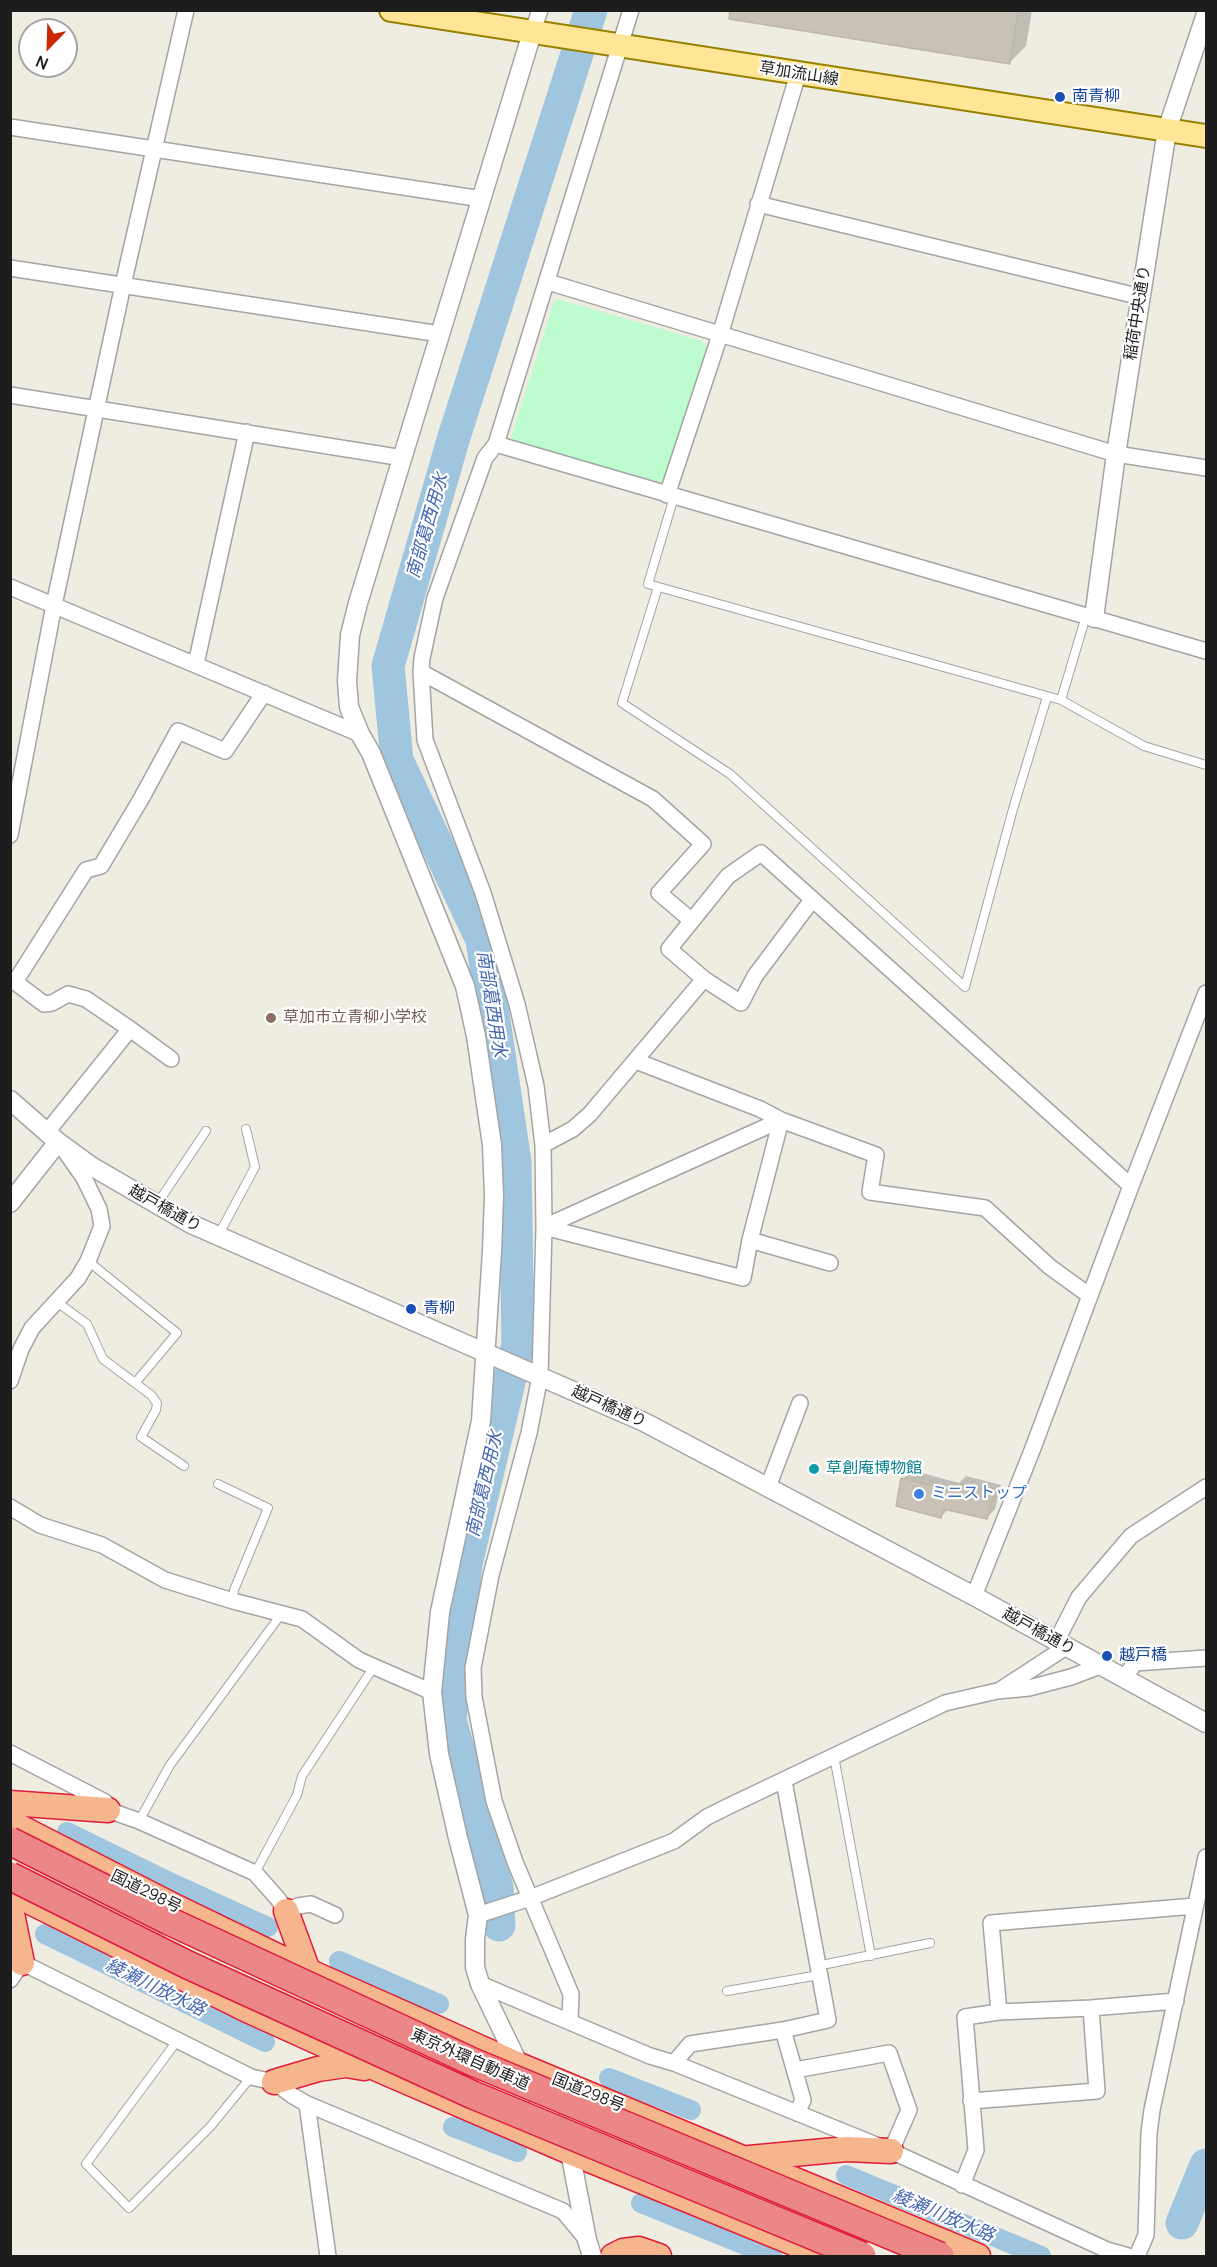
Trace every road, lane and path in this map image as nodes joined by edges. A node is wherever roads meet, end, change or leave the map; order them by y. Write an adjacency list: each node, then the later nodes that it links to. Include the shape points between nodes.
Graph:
1 (186, 10): 12 (street)
2 (392, 10): 6 (main road, 草加流山線)
3 (540, 10): 6 (street)
4 (631, 10): 7 (street)
5 (1206, 14): 10 (street, 稲荷中央通り)
6 (537, 33): 7 (main road, 草加流山線); 13 (street)
7 (614, 45): 8 (main road, 草加流山線); 16 (street)
8 (798, 74): 10 (main road, 草加流山線); 14 (street)
9 (10, 127): 12 (street)
10 (1167, 130): 11 (main road, 草加流山線); 18 (street, 稲荷中央通り)
11 (1206, 136)
12 (154, 149): 13 (street); 17 (street)
13 (482, 199): 19 (street)
14 (758, 204): 18 (street); 20 (street)
15 (10, 268): 17 (street)
16 (548, 282): 20 (street); 24 (street)
17 (123, 285): 19 (street); 22 (street)
18 (1141, 297): 25 (street, 稲荷中央通り)
19 (440, 334): 26 (street)
20 (720, 335): 25 (street); 28 (street)
21 (10, 395): 22 (street)
22 (96, 408): 23 (street); 31 (street)
23 (247, 432): 26 (street); 34 (street)
24 (496, 444): 28 (street); 35 (street, via 485,458 435,598)
25 (1116, 454): 27 (street); 32 (street, 稲荷中央通り)
26 (403, 458): 39 (street, via 350,635 349,707)
27 (1206, 468)
28 (671, 496): 30 (lane, via 648,584); 32 (street)
29 (10, 587): 31 (street)
30 (658, 587): 37 (lane); 37 (lane, via 622,703 730,774 965,987)
31 (54, 605): 34 (street); 41 (street)
32 (1090, 617): 33 (street); 38 (lane)
33 (1206, 651)
34 (196, 664): 36 (street)
35 (421, 672): 43 (street, via 653,800 703,844 659,893); 54 (street, via 425,740 483,893 517,1004 536,1086)
36 (264, 693): 39 (street); 46 (street, via 225,751 178,731 101,866 86,870 15,982 44,1004 68,994 86,999)
37 (1047, 697): 38 (lane)
38 (1061, 700): 40 (lane, via 1144,746)
39 (360, 734): 65 (street, via 465,986 476,1036 492,1144)
40 (1206, 765)
41 (10, 835)
42 (812, 900): 43 (street, via 761,853 728,876); 44 (street, via 755,976 741,1003); 55 (street)
43 (692, 921): 44 (street, via 669,949)
44 (704, 979): 48 (street)
45 (1206, 993): 55 (street)
46 (130, 1029): 47 (street); 53 (street)
47 (171, 1059)
48 (636, 1061): 50 (street); 54 (street, via 582,1122)
49 (10, 1100): 53 (street, 越戸橋通り)
50 (781, 1120): 58 (street); 60 (street); 63 (street, via 876,1155 870,1192 985,1208 1050,1267)
51 (246, 1129): 59 (lane, via 255,1167)
52 (206, 1131): 57 (lane)
53 (53, 1137): 56 (street); 57 (street, 越戸橋通り, via 91,1166); 61 (street, via 84,1178 99,1209 102,1226)
54 (543, 1145): 58 (street)
55 (1131, 1186): 63 (street)
56 (10, 1203)
57 (156, 1205): 59 (street, 越戸橋通り)
58 (544, 1227): 60 (street, via 743,1278); 66 (street)
59 (218, 1236): 65 (street, 越戸橋通り)
60 (750, 1240): 62 (street)
61 (88, 1261): 64 (street); 68 (lane, via 177,1333)
62 (830, 1263)
63 (1090, 1296): 75 (street)
64 (57, 1302): 67 (street, via 32,1328); 68 (lane, via 87,1324 103,1359)
65 (490, 1354): 66 (street, 越戸橋通り); 84 (street, via 480,1430 440,1612)
66 (536, 1374): 72 (street, 越戸橋通り, via 644,1422); 98 (street, via 529,1433 491,1575 473,1668 474,1697 494,1801)
67 (10, 1381)
68 (136, 1382): 70 (lane, via 157,1403 141,1437)
69 (800, 1402): 72 (street)
70 (184, 1466)
71 (218, 1484): 76 (lane, via 268,1508)
72 (768, 1486): 75 (street, 越戸橋通り)
73 (1206, 1487): 78 (street, via 1131,1536 1079,1597)
74 (11, 1504): 76 (street, via 40,1525 102,1545 165,1580)
75 (974, 1596): 78 (street, 越戸橋通り)
76 (233, 1601): 77 (street)
77 (282, 1613): 81 (street, via 302,1619); 91 (lane, via 170,1765)
78 (1061, 1644): 80 (street, 越戸橋通り); 83 (street)
79 (1206, 1658): 82 (street, via 1135,1663)
80 (1100, 1666): 82 (street, 越戸橋通り); 83 (street, via 1029,1688)
81 (373, 1668): 84 (street); 95 (lane, via 302,1776 297,1795)
82 (1124, 1678): 85 (street, 越戸橋通り)
83 (997, 1691): 87 (street, via 945,1703)
84 (432, 1692): 103 (street, via 439,1754)
85 (1206, 1722)
86 (10, 1753): 90 (street, via 105,1802)
87 (834, 1756): 88 (street); 105 (lane)
88 (784, 1781): 98 (street, via 722,1809 674,1841); 108 (street)
89 (10, 1803): 90 (highway)
90 (108, 1810): 91 (street)
91 (139, 1821): 95 (street)
92 (10, 1822): 107 (highway, 国道298号)
93 (10, 1841): 136 (highway, 東京外環自動車道, bridge, via 169,1921 473,2062)
94 (1206, 1857): 100 (street)
95 (255, 1873): 101 (street)
96 (10, 1876): 135 (highway, 東京外環自動車道, bridge, via 198,1970 473,2095)
97 (10, 1892): 120 (highway, via 245,2009)
98 (530, 1898): 103 (street); 114 (street, via 571,1994)
99 (10, 1904): 106 (highway)
100 (1195, 1906): 111 (street); 113 (street, via 991,1923)
101 (286, 1911): 102 (street, via 311,1904); 107 (highway)
102 (335, 1915)
103 (478, 1915): 109 (street, via 475,1967)
104 (930, 1943): 105 (lane)
105 (871, 1956): 108 (lane)
106 (14, 1966): 116 (street)
107 (308, 1971): 118 (highway, 国道298号)
108 (818, 1971): 110 (lane); 115 (street, via 828,2020)
109 (480, 1984): 114 (street); 118 (street)
110 (727, 1991)
111 (1176, 2001): 112 (street); 139 (street, via 1152,2109 1146,2235)
112 (1091, 2008): 113 (street); 123 (street, via 1097,2091)
113 (999, 2012): 123 (street, via 965,2017)
114 (570, 2021): 117 (street)
115 (783, 2030): 117 (street, via 690,2044); 119 (street)
116 (177, 2041): 121 (street); 121 (lane, via 86,2164 129,2208 210,2127)
117 (674, 2063): 125 (street)
118 (519, 2065): 127 (street); 128 (highway, 国道298号)
119 (795, 2070): 125 (street, via 803,2100); 126 (street, via 889,2053 909,2110)
120 (384, 2072): 122 (highway, via 346,2065); 127 (highway)
121 (251, 2077): 122 (street)
122 (274, 2082): 124 (street)
123 (971, 2102): 129 (street, via 976,2150)
124 (307, 2104): 130 (street, via 563,2211); 131 (street)
125 (797, 2113): 126 (street)
126 (891, 2151): 128 (highway, via 847,2149); 129 (street)
127 (570, 2152): 130 (street); 134 (highway)
128 (747, 2158): 137 (highway, 国道298号)
129 (962, 2185): 138 (street)
130 (590, 2248)
131 (328, 2256)
132 (613, 2256): 133 (highway, via 639,2249)
133 (659, 2256)
134 (825, 2256)
135 (862, 2256)
136 (940, 2256)
137 (978, 2256)
138 (1128, 2256)
139 (1137, 2256)

